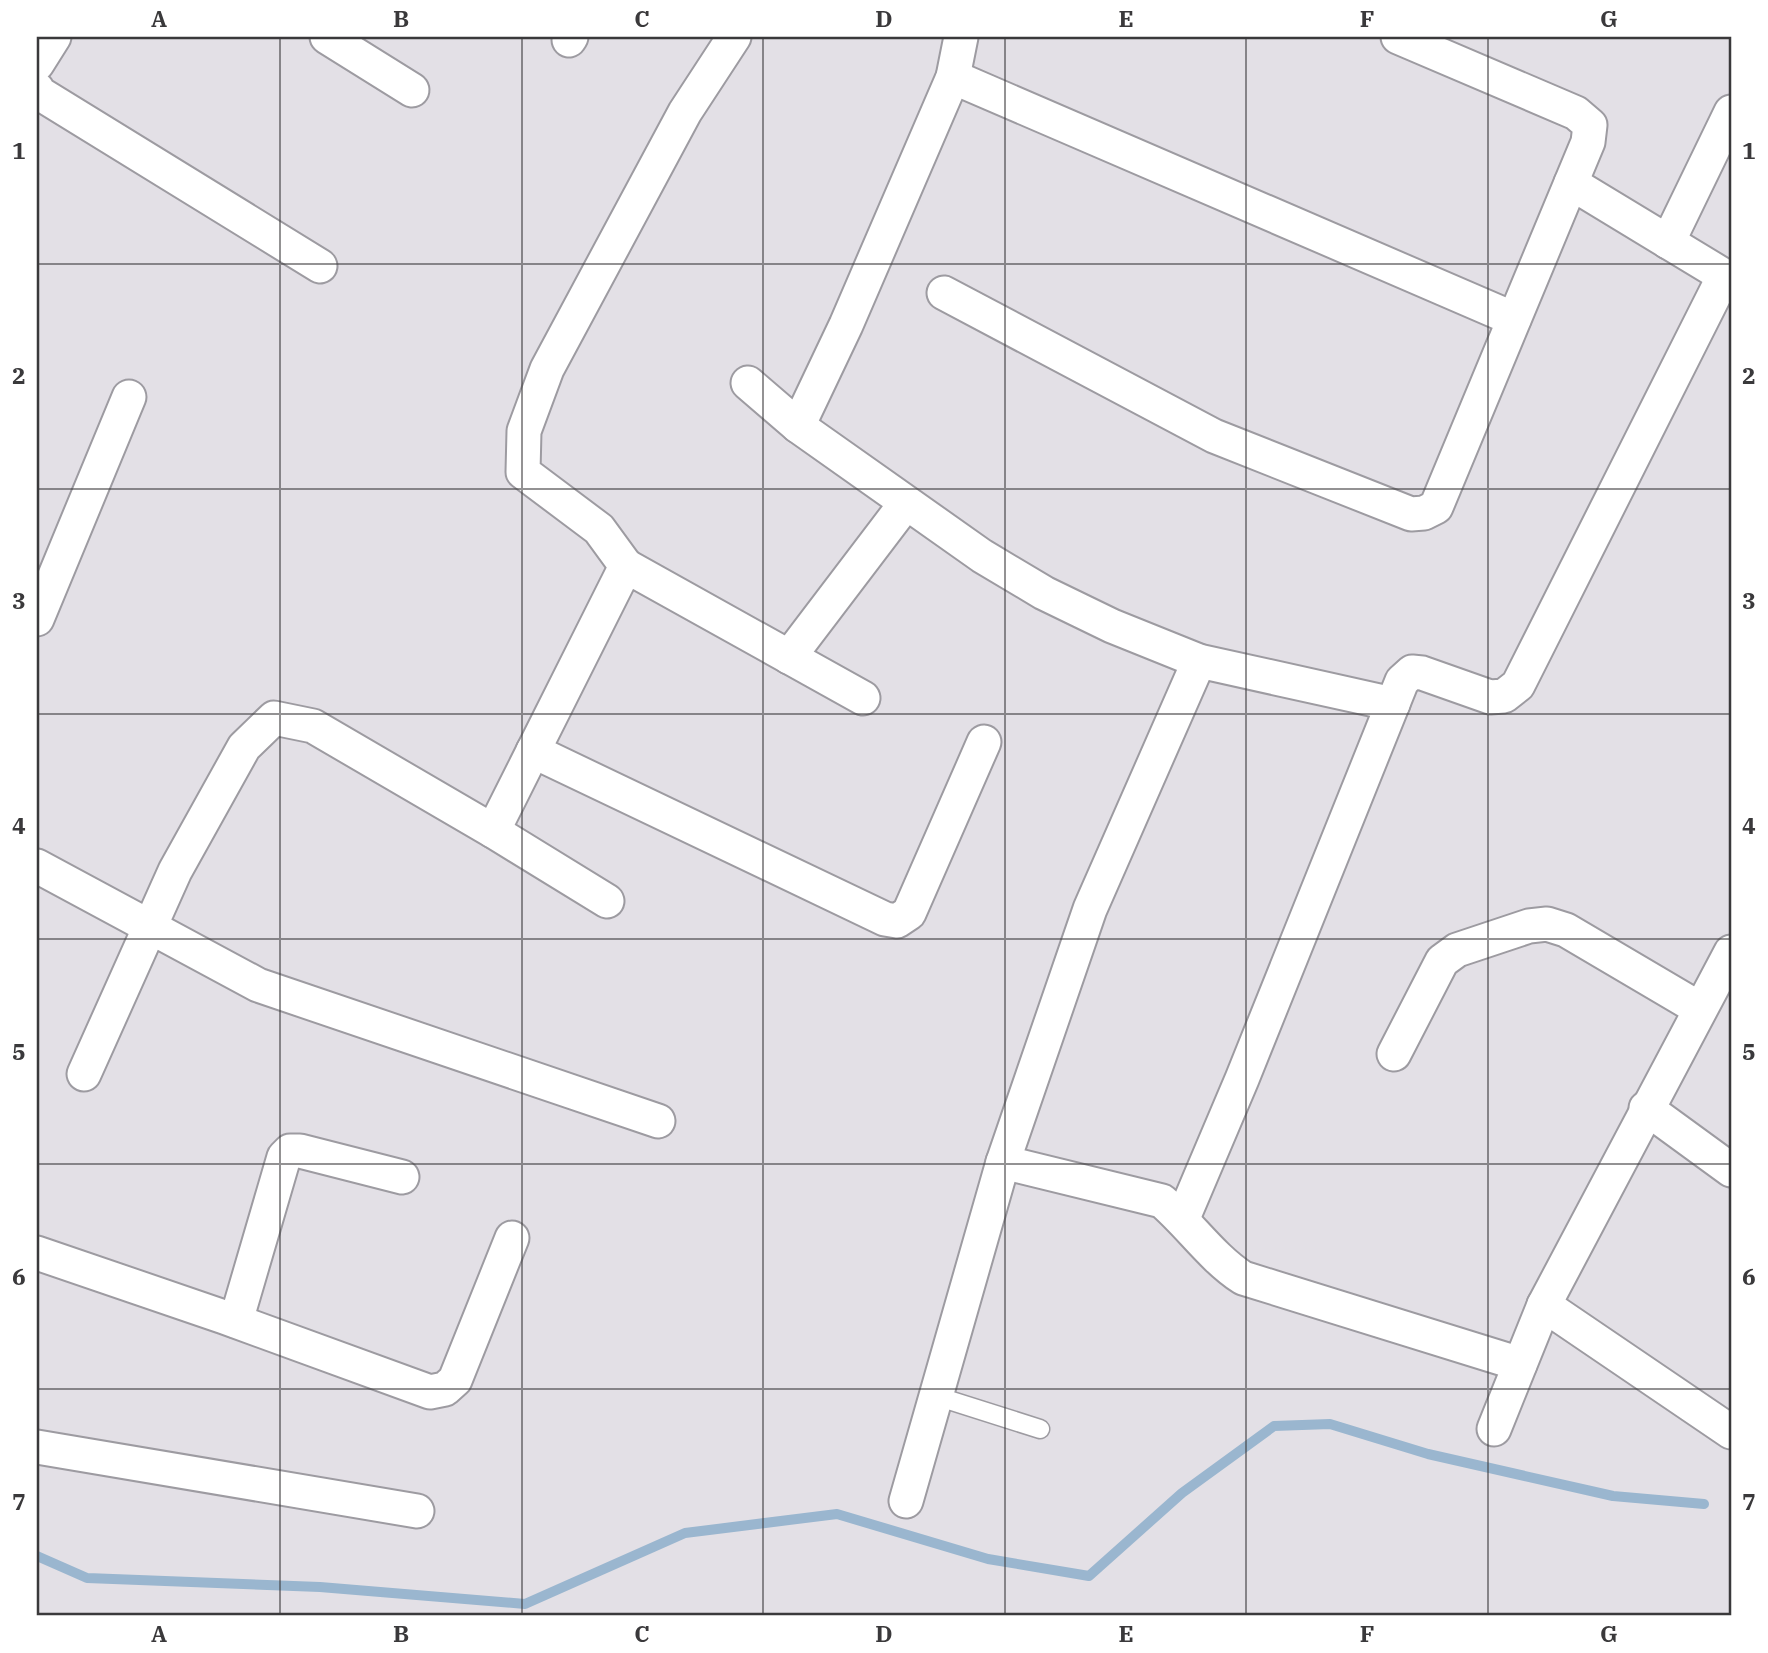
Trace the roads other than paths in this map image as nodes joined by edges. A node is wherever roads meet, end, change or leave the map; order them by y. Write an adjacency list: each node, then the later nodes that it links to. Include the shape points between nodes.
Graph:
1 (54, 37): 6 (street)
2 (327, 37): 9 (street)
3 (734, 37): 21 (street, via 685,112 547,369 524,431 523,472 599,529)
4 (961, 37): 7 (street)
5 (1398, 37): 11 (street, via 1576,113 1590,125)
6 (37, 64)
7 (953, 77): 16 (street); 19 (street)
8 (37, 89): 13 (street)
9 (412, 90)
10 (1731, 112): 12 (street)
11 (1571, 183): 12 (street); 16 (street)
12 (1668, 242): 14 (street)
13 (320, 265)
14 (1728, 278): 26 (street, via 1518,685 1504,695 1490,697 1412,672 1402,681)
15 (944, 293): 16 (street, via 1214,436 1411,514 1436,507)
16 (1514, 318)
17 (748, 383): 19 (street)
18 (129, 397): 22 (street)
19 (798, 426): 20 (street)
20 (906, 503): 23 (street); 24 (street, via 1044,593)
21 (626, 566): 23 (street); 28 (street)
22 (37, 619)
23 (789, 657): 25 (street)
24 (1199, 661): 26 (street); 39 (street, via 1090,909)
25 (863, 698)
26 (1393, 704): 42 (street)
27 (984, 742): 28 (street, via 909,912 897,920 885,919)
28 (533, 751): 29 (street)
29 (493, 831): 31 (street); 32 (street, via 313,726 274,718 244,747)
30 (37, 866): 32 (street)
31 (607, 901)
32 (150, 926): 36 (street); 38 (street, via 258,985)
33 (1731, 952): 34 (street)
34 (1700, 1009): 35 (street, via 1566,930 1547,924 1530,926 1457,950 1442,961); 37 (street)
35 (1394, 1054)
36 (84, 1074)
37 (1646, 1108): 40 (street); 45 (street)
38 (658, 1121)
39 (1003, 1162): 42 (street, via 1144,1195 1162,1201); 48 (street)
40 (1731, 1170)
41 (402, 1177): 46 (street, via 290,1151 284,1157)
42 (1183, 1218): 47 (street, via 1229,1269 1243,1278)
43 (512, 1238): 46 (street, via 455,1380 445,1389 430,1392)
44 (37, 1253): 46 (street)
45 (1544, 1305): 47 (street); 51 (street)
46 (236, 1321)
47 (1520, 1364): 50 (street)
48 (936, 1396): 49 (lane); 53 (street)
49 (1040, 1429)
50 (1494, 1429)
51 (1731, 1432)
52 (37, 1447): 54 (street)
53 (906, 1501)
54 (417, 1511)

